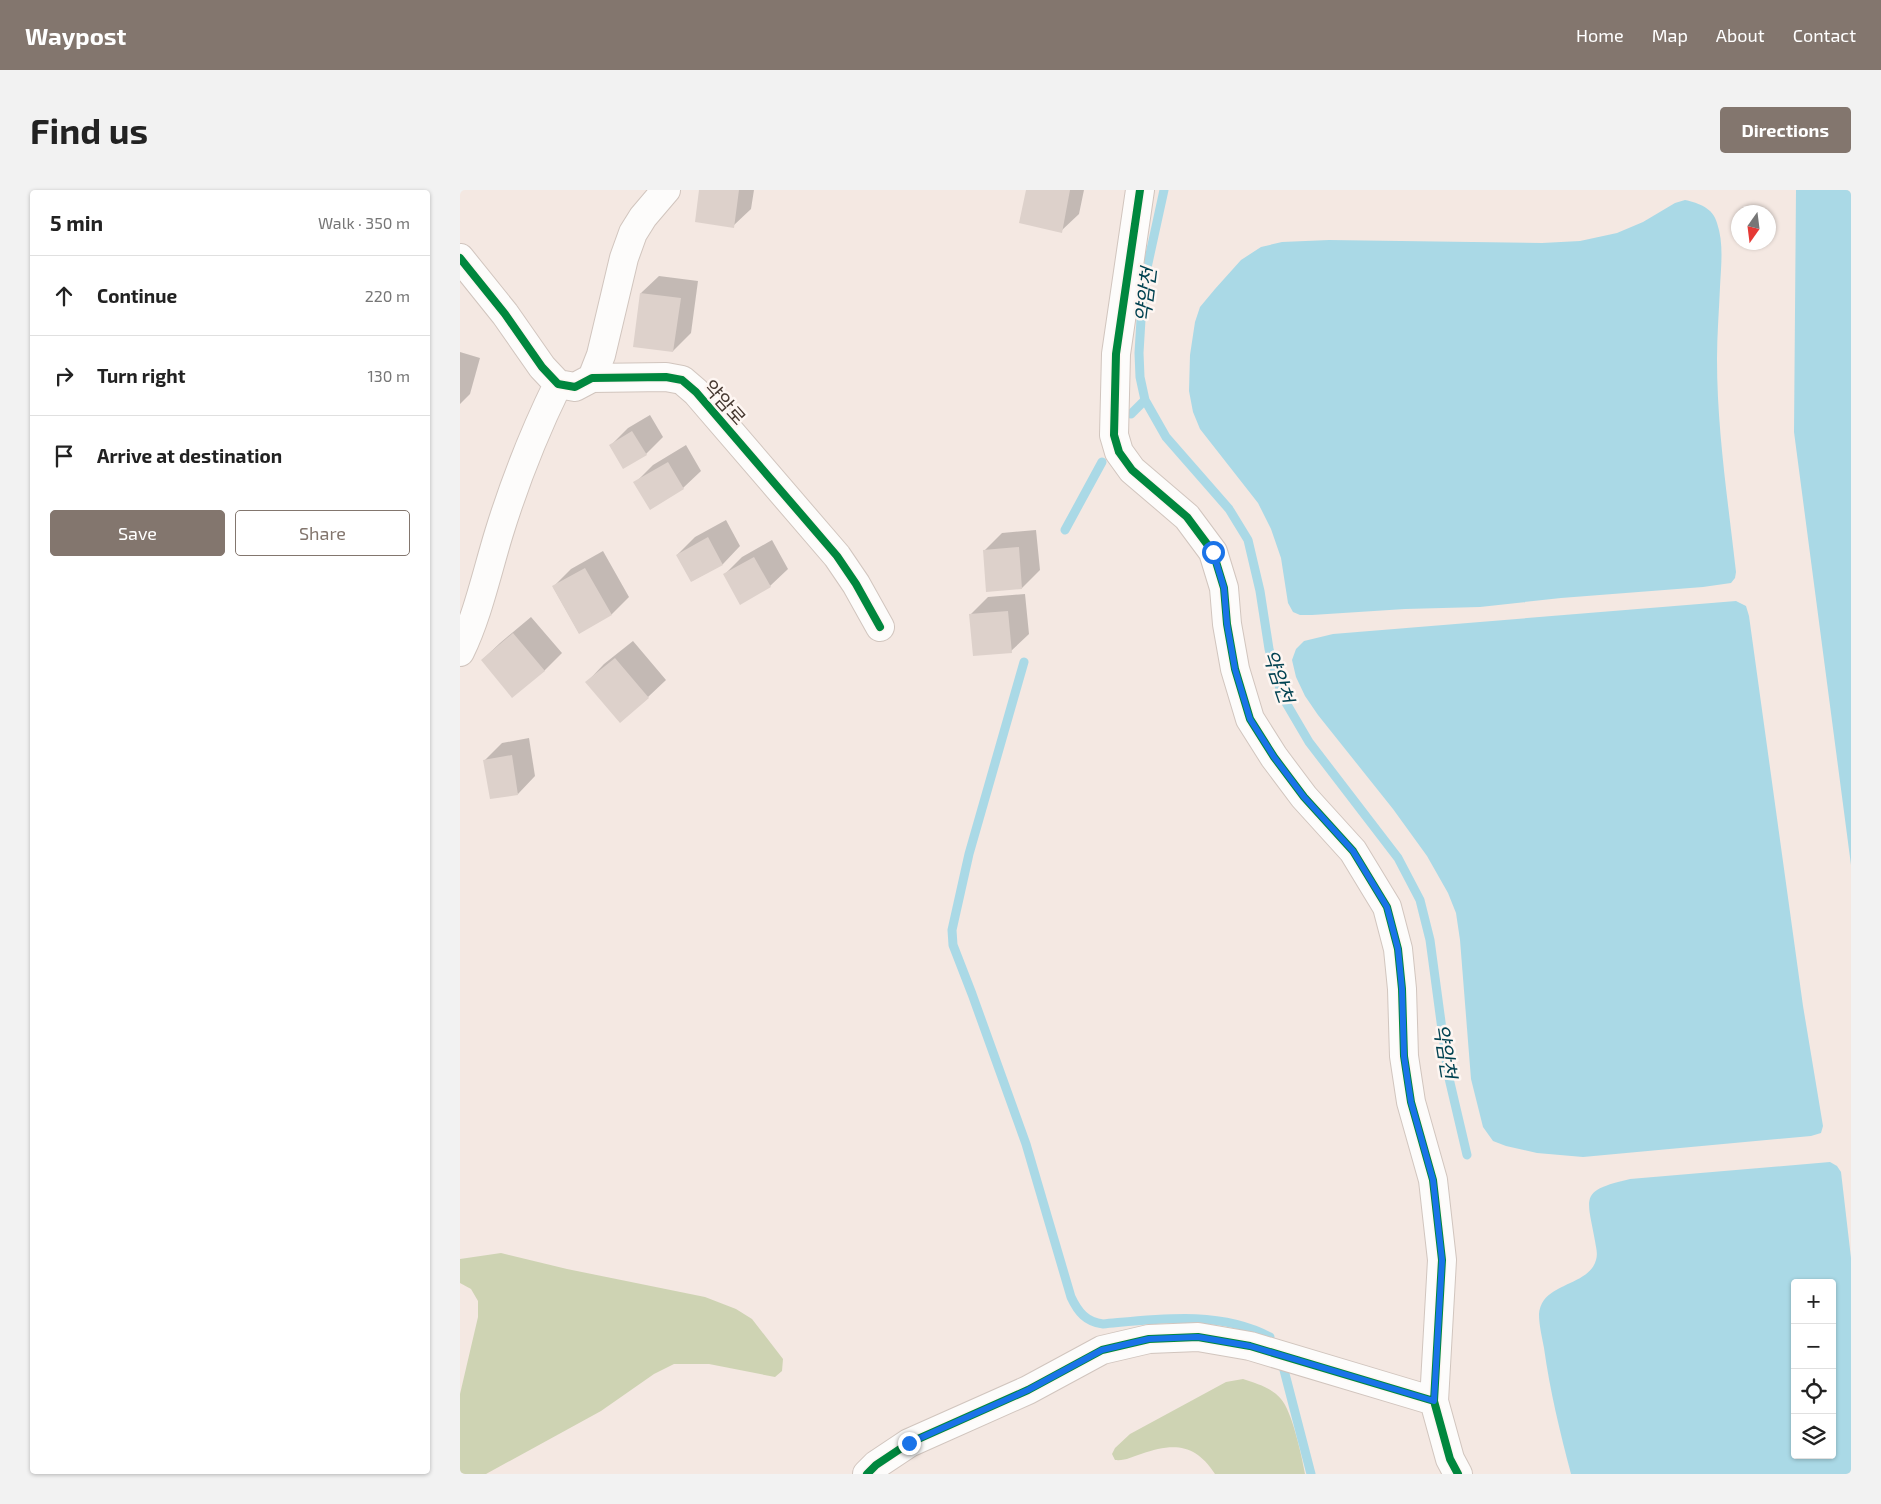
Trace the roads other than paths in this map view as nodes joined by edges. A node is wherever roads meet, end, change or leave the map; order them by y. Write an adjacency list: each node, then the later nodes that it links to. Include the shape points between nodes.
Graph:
1 (666, 190): 4 (street, via 633,233)
2 (1140, 190): 8 (street, via 1116,354 1114,435 1132,470 1187,518 1213,552 1224,588 1235,669 1250,719 1304,797 1353,851 1387,907 1398,949 1408,1083 1433,1180 1442,1260)
3 (460, 258): 5 (street)
4 (592, 378): 5 (street, 약암로, via 575,387); 6 (street, 약암로, via 666,377 682,380 696,392 837,556)
5 (558, 384): 7 (street, via 518,476)
6 (880, 627)
7 (460, 652)
8 (1434, 1401): 9 (street, via 1250,1346 1198,1337 1149,1339 1102,1350 1028,1390 909,1443); 10 (street, via 1450,1459)
9 (867, 1474)
10 (1458, 1474)

